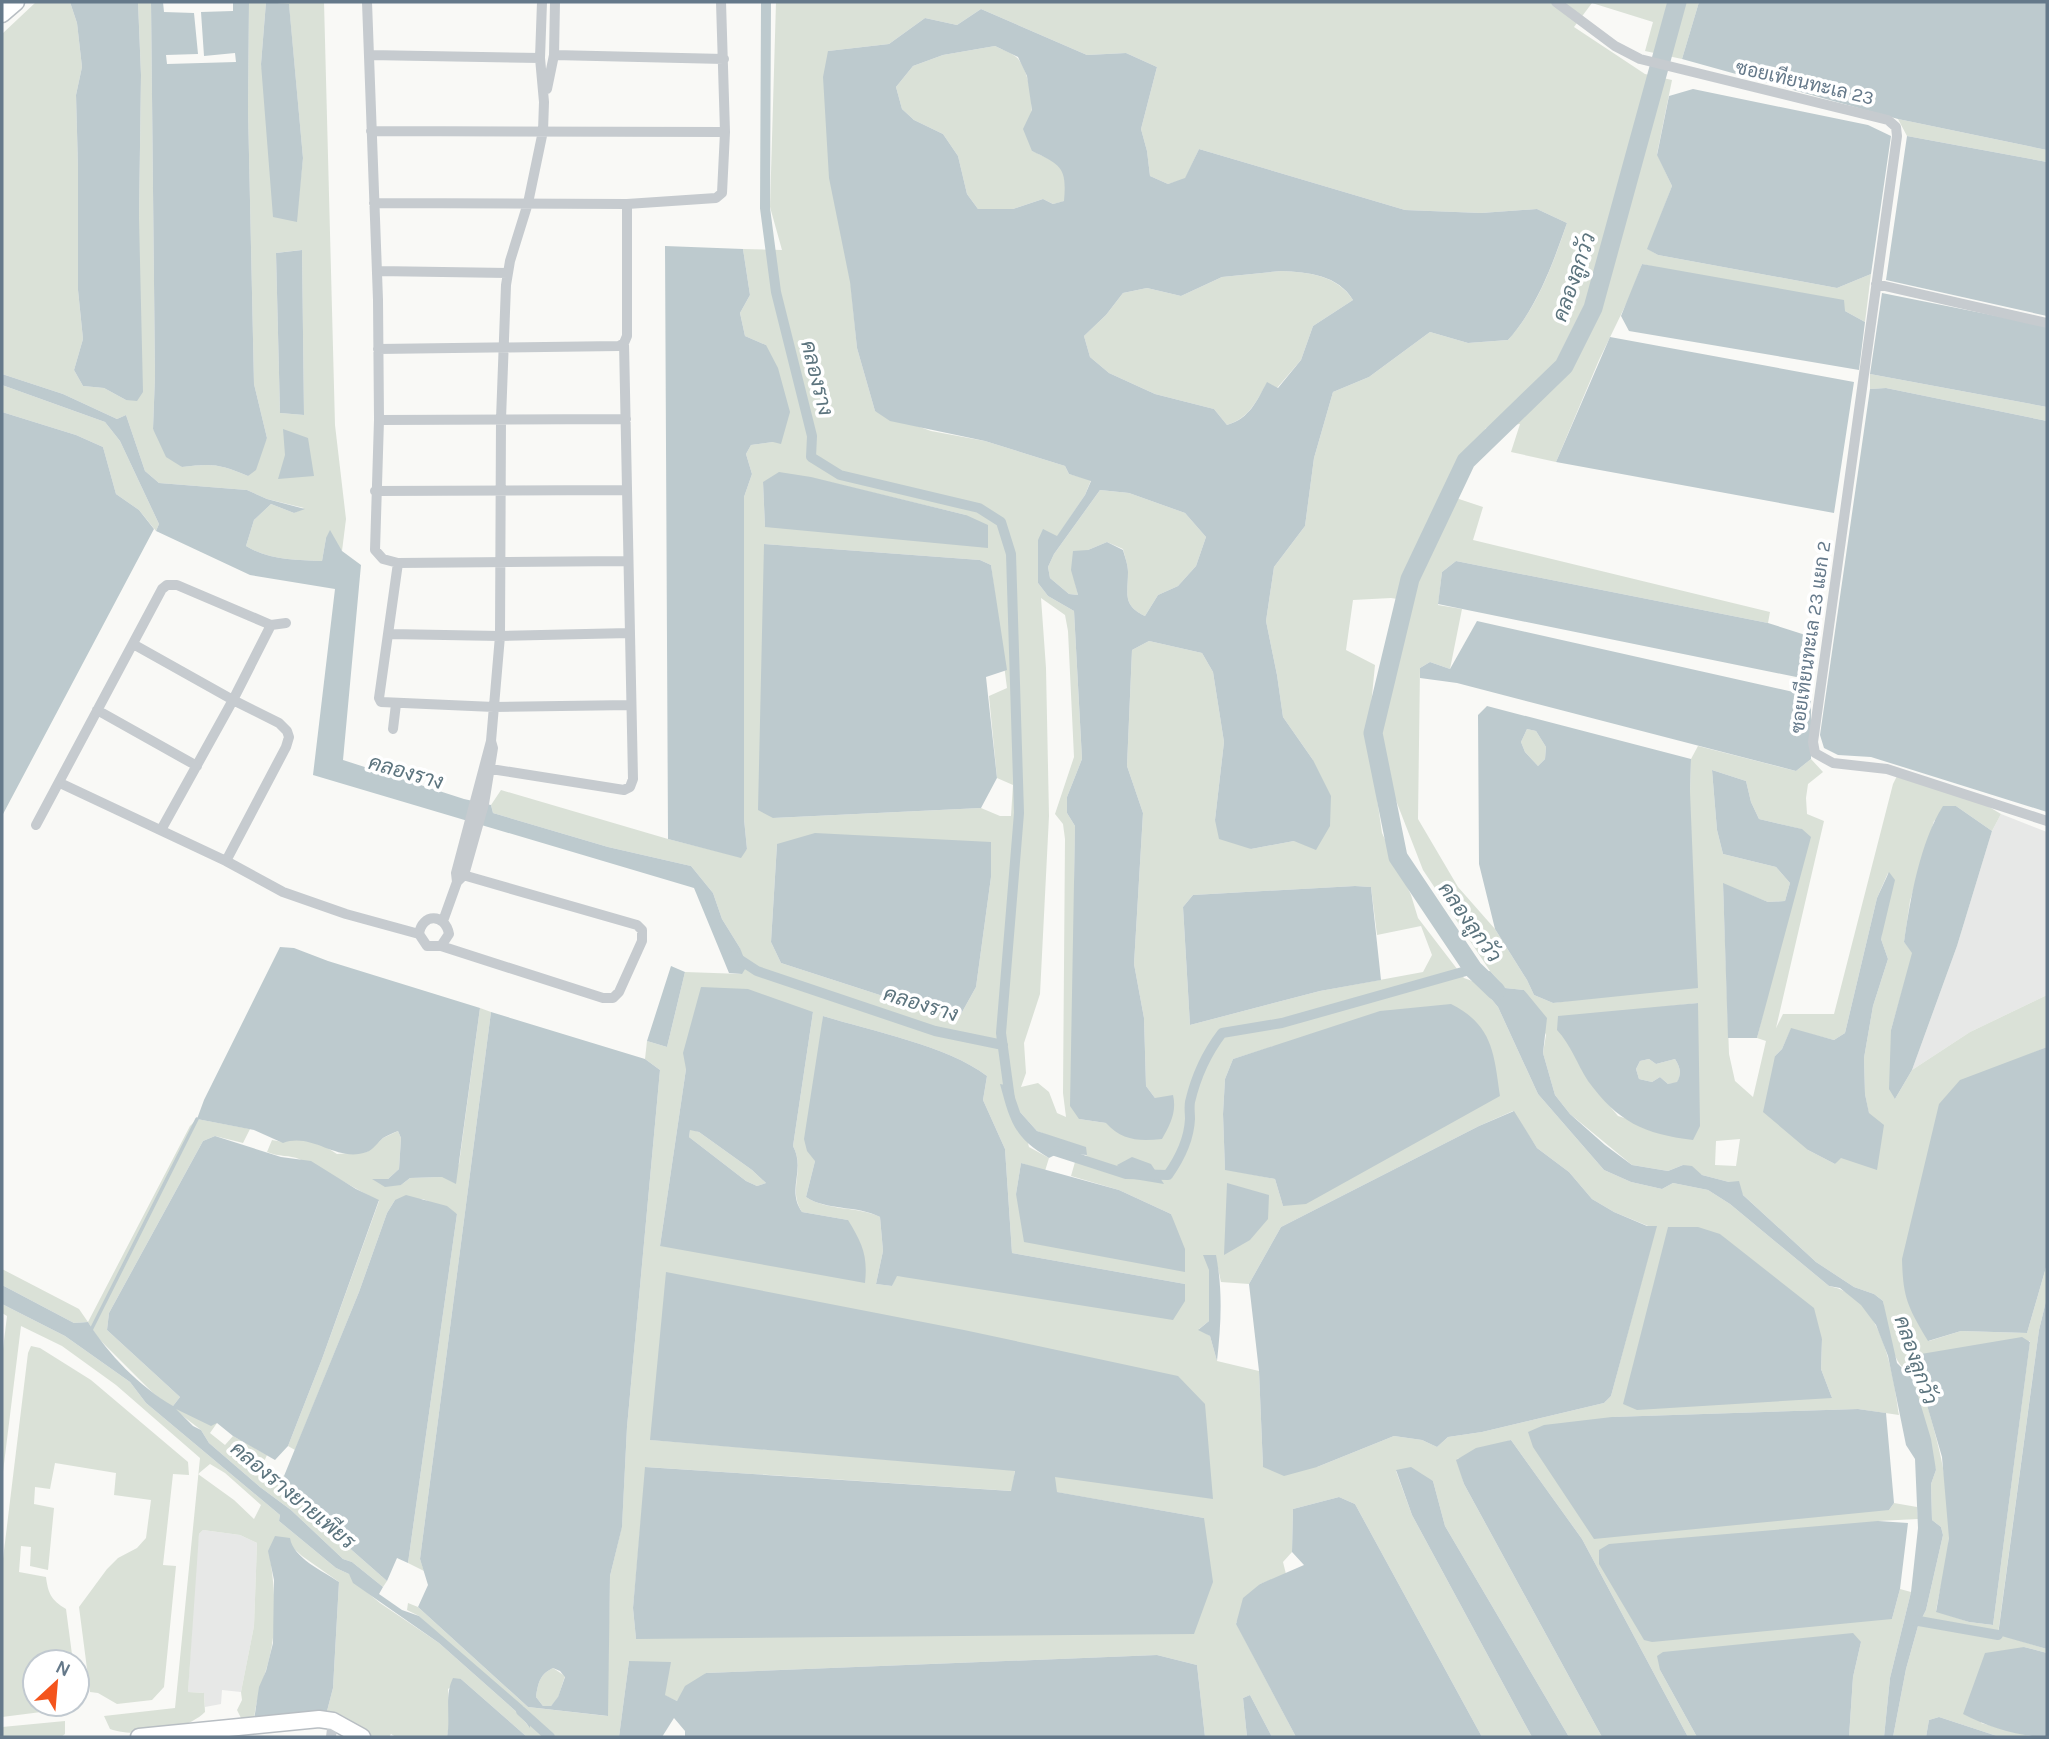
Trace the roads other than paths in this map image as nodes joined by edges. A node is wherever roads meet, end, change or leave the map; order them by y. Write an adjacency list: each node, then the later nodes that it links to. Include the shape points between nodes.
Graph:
1 (16, 2): 7 (street)
2 (367, 2): 8 (street)
3 (542, 2): 10 (street)
4 (555, 2): 9 (street)
5 (721, 2): 11 (street)
6 (1556, 2): 21 (street, ซอยเทียนทะเล 23, via 1640,59 1892,121 1897,130)
7 (2, 14)
8 (369, 55): 10 (street); 13 (street)
9 (554, 55): 11 (street); 12 (street)
10 (540, 58): 12 (street)
11 (724, 59): 15 (street)
12 (544, 102): 14 (street)
13 (372, 131): 14 (street); 17 (street)
14 (543, 131): 15 (street); 16 (street)
15 (726, 132): 18 (street, via 719,196)
16 (528, 202): 17 (street); 18 (street); 20 (street)
17 (374, 203): 19 (street)
18 (627, 204): 23 (street)
19 (377, 271): 20 (street); 25 (street)
20 (508, 273): 24 (street)
21 (1876, 284): 22 (street); 52 (street, ซอยเทียนทะเล 23 แยก 2, via 1815,753 1833,764 1887,769)
22 (2047, 323)
23 (624, 343): 24 (street); 27 (street)
24 (505, 348): 25 (street); 26 (street)
25 (378, 349): 28 (street)
26 (502, 419): 27 (street); 28 (street); 31 (street)
27 (626, 419): 29 (street)
28 (379, 420): 30 (street)
29 (627, 490): 31 (street); 32 (street)
30 (375, 491): 31 (street); 33 (street, via 375,550 383,559)
31 (500, 492): 34 (street)
32 (628, 561): 34 (street); 37 (street)
33 (398, 563): 34 (street); 38 (street)
34 (500, 563): 39 (street)
35 (286, 623): 36 (street)
36 (271, 625): 40 (street, via 177,585 167,585); 41 (street)
37 (630, 633): 39 (street); 43 (street)
38 (389, 634): 39 (street); 42 (street, via 379,698)
39 (500, 636): 44 (street)
40 (133, 644): 41 (street); 45 (street)
41 (233, 701): 48 (street); 55 (street, via 279,723 289,737)
42 (396, 704): 44 (street); 46 (street)
43 (631, 705): 44 (street); 49 (street, via 633,779 624,790)
44 (494, 707): 47 (street)
45 (97, 710): 48 (street); 50 (street)
46 (393, 729)
47 (491, 741): 49 (street); 51 (street)
48 (197, 766): 54 (street)
49 (491, 769): 51 (street)
50 (60, 783): 53 (street); 54 (street)
51 (479, 802): 56 (street)
52 (2047, 821)
53 (36, 825)
54 (161, 830): 55 (street)
55 (226, 861): 58 (street, via 283,892)
56 (459, 877): 57 (street); 59 (street, via 636,925 642,930 642,941 613,999)
57 (443, 920): 58 (street, via 429,918); 59 (street, via 449,934)
58 (419, 934): 59 (street, via 427,946)
59 (441, 946)
60 (333, 1721): 61 (street, via 307,1719); 62 (street); 63 (street)
61 (139, 1737)
62 (331, 1737)
63 (362, 1737)

